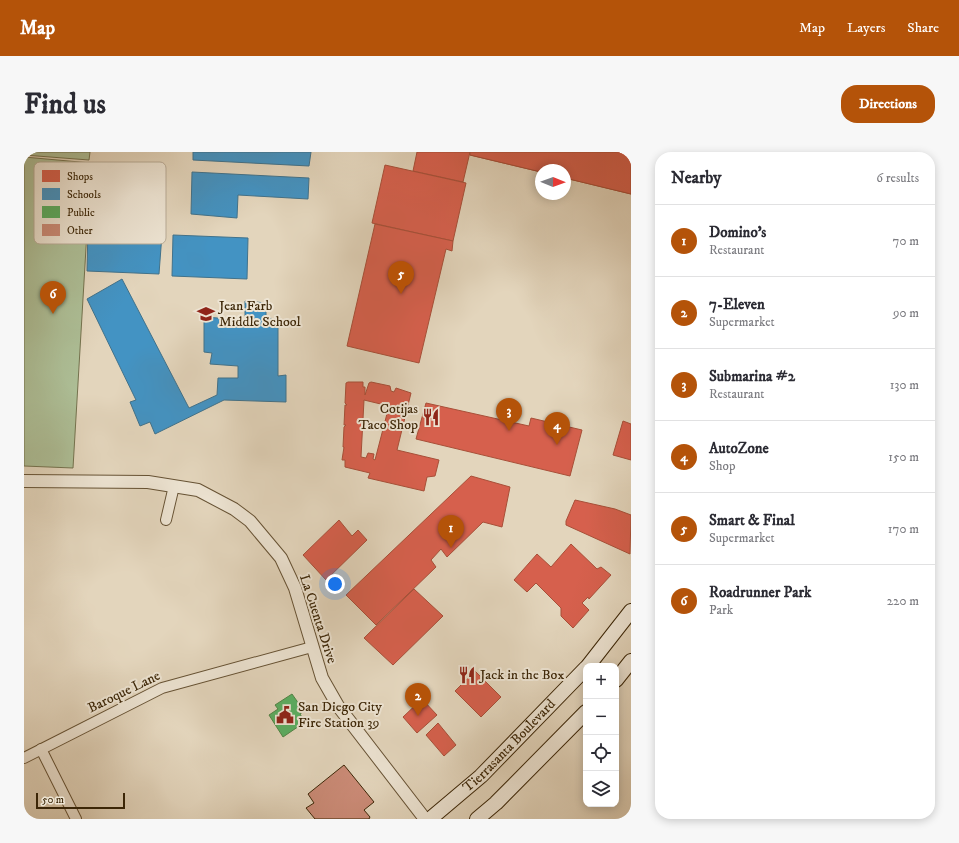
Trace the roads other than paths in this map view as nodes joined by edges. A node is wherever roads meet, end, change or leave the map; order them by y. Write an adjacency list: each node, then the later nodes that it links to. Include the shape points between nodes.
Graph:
1 (24, 481): 2 (street, La Cuenta Drive, via 148,482)
2 (174, 486): 3 (street); 5 (street, La Cuenta Drive, via 198,490 234,509 250,521 281,558 295,588)
3 (166, 520)
4 (631, 611): 7 (main road, Tierrasanta Boulevard)
5 (312, 647): 11 (street, Baroque Lane, via 162,688); 14 (street, La Cuenta Drive, via 322,678 338,706)
6 (631, 661): 9 (main road)
7 (590, 663)
8 (583, 671): 15 (main road, Tierrasanta Boulevard, via 481,776)
9 (619, 676)
10 (583, 715): 16 (main road)
11 (41, 750): 12 (street, Baroque Lane); 13 (street)
12 (24, 758)
13 (76, 819)
14 (425, 819)
15 (430, 819)
16 (477, 819)

